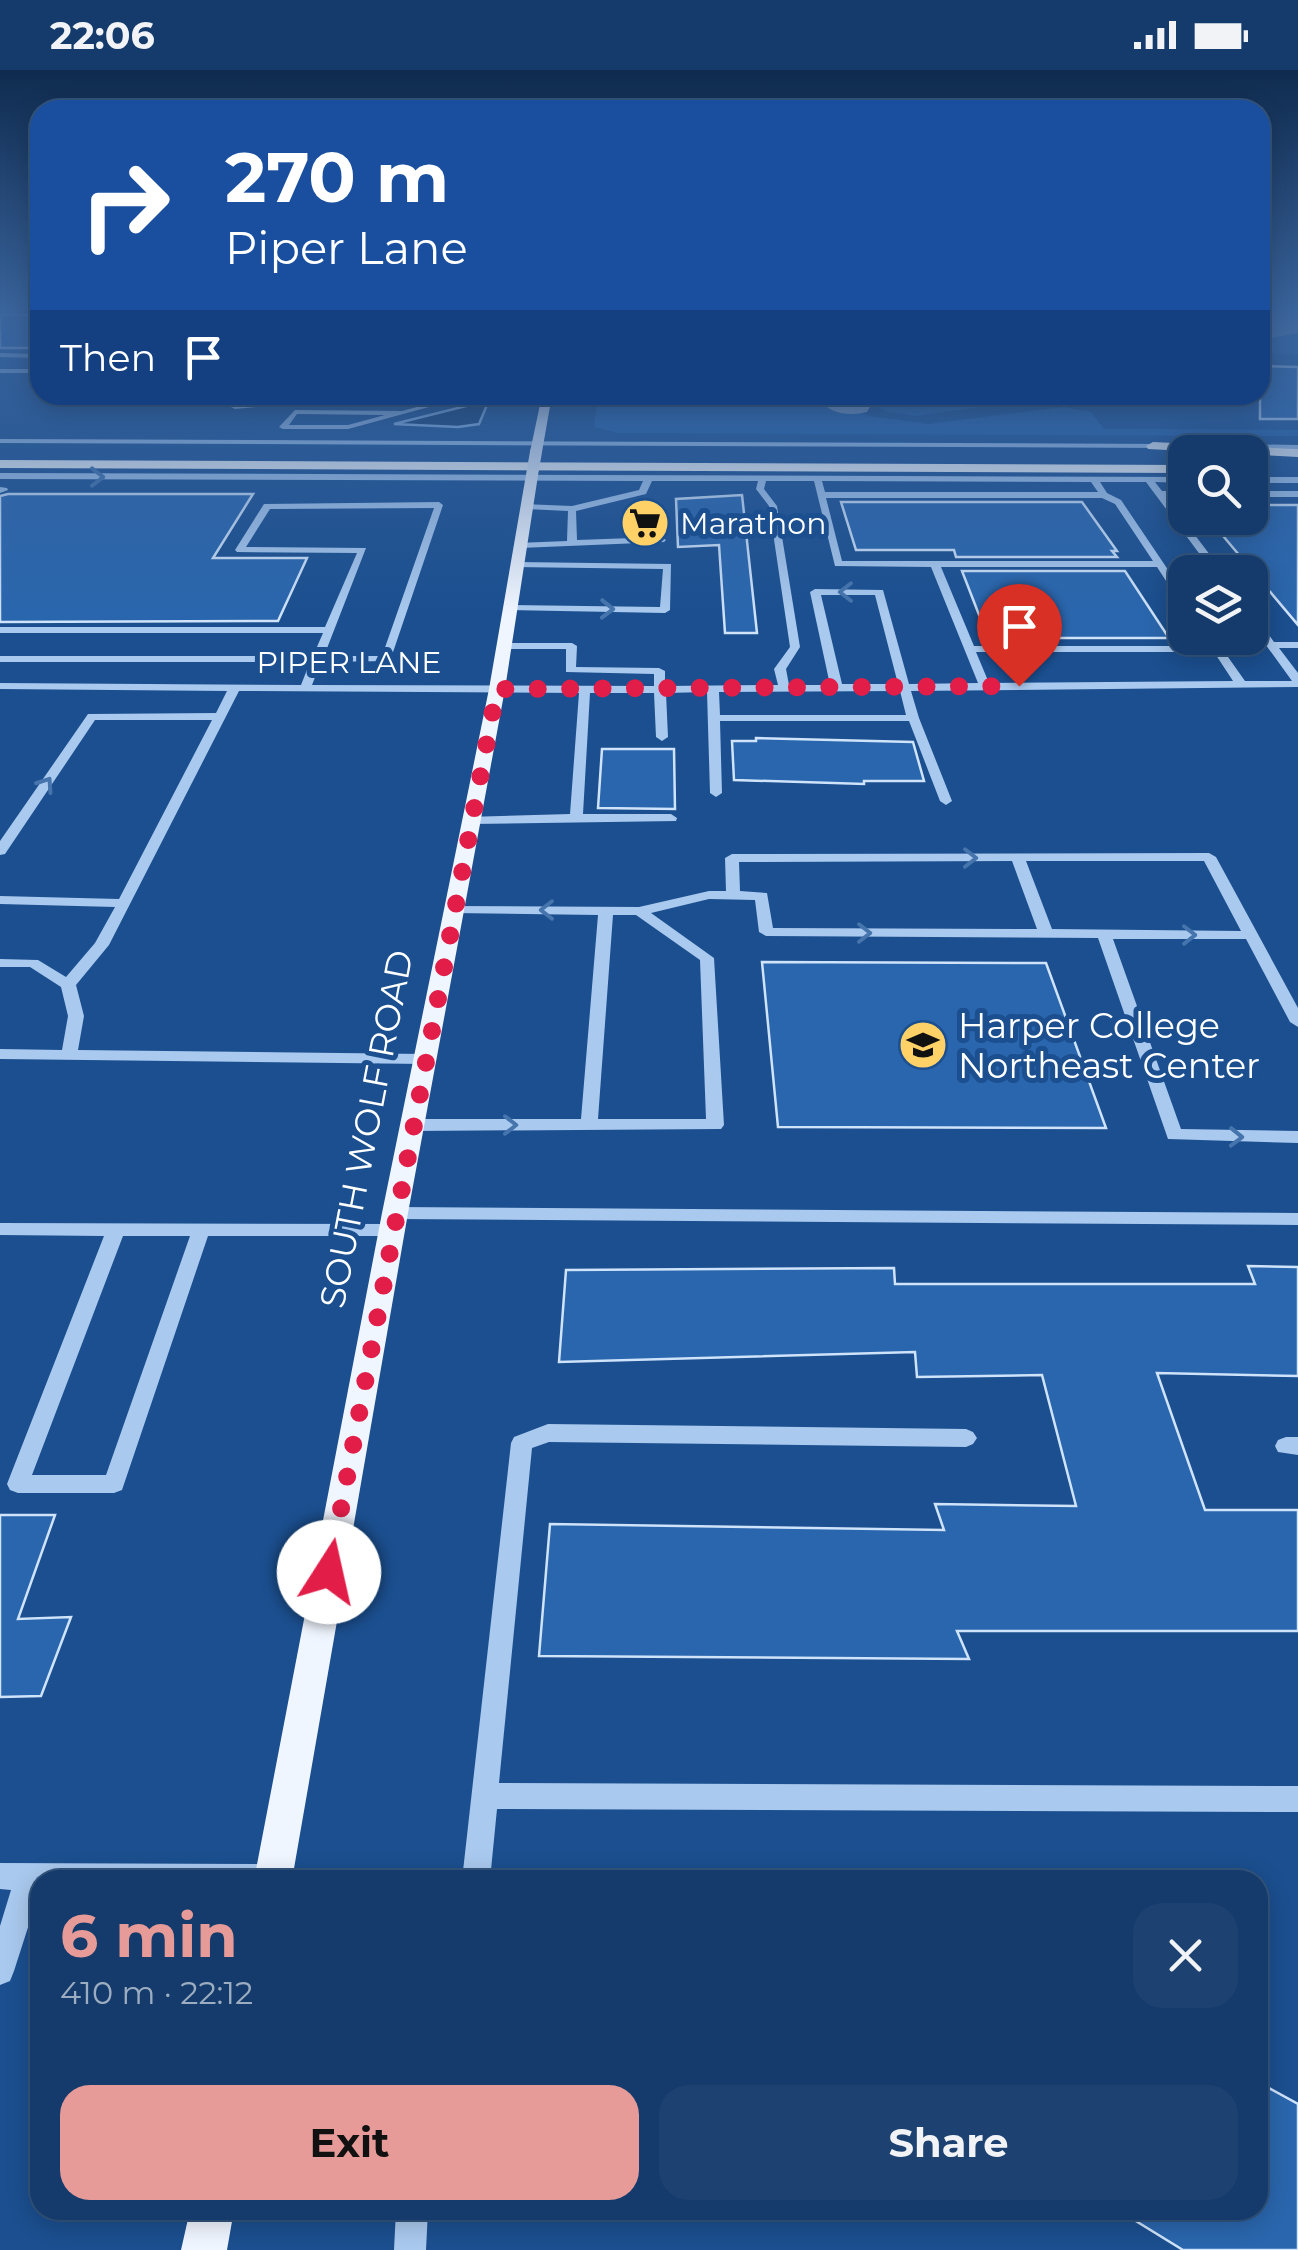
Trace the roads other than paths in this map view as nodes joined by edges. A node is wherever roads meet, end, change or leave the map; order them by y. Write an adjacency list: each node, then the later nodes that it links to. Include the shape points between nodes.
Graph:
1 (408, 412): 3 (street)
2 (544, 412): 5 (main road, SOUTH WOLF ROAD)
3 (403, 413): 3 (street, via 348,427 283,427 295,412)
4 (0, 441): 5 (street)
5 (537, 446): 6 (street); 15 (main road, SOUTH WOLF ROAD, bridge)
6 (1153, 446): 7 (highway)
7 (1298, 453): 9 (highway)
8 (0, 456): 10 (highway)
9 (1268, 457)
10 (1168, 460)
11 (0, 464): 12 (highway)
12 (1168, 469)
13 (1268, 469): 14 (highway)
14 (1298, 469)
15 (532, 473): 16 (street, one-way to 15); 17 (street); 31 (main road, SOUTH WOLF ROAD)
16 (0, 476)
17 (648, 478): 18 (street); 32 (street, via 643,492)
18 (764, 478): 19 (street); 62 (street, via 760,489 772,506 796,647 780,669)
19 (817, 478): 20 (street); 29 (street)
20 (1093, 479): 21 (street); 30 (street)
21 (1149, 480): 22 (street); 25 (street)
22 (1168, 480)
23 (1268, 480): 24 (street)
24 (1298, 480)
25 (1160, 494): 26 (street); 36 (street)
26 (1168, 494)
27 (1268, 494): 28 (street)
28 (1298, 494)
29 (821, 495): 30 (street); 37 (street, via 838,564)
30 (1104, 495): 38 (street, via 1118,502)
31 (526, 506): 32 (street); 35 (main road, SOUTH WOLF ROAD)
32 (572, 508): 34 (street)
33 (661, 540): 34 (street)
34 (572, 542): 35 (street)
35 (520, 545): 39 (main road, SOUTH WOLF ROAD)
36 (1205, 555)
37 (935, 564): 38 (street); 48 (street)
38 (1160, 564): 40 (street)
39 (517, 565): 41 (main road, SOUTH WOLF ROAD); 41 (street, one-way to 39, via 666,610 668,566)
40 (1168, 576)
41 (510, 608): 47 (main road, SOUTH WOLF ROAD)
42 (0, 630): 43 (street)
43 (330, 630): 52 (street); 52 (street, via 362,550 240,550 267,506 439,505 386,659)
44 (1268, 640): 45 (street)
45 (1271, 644): 46 (street); 53 (street)
46 (1298, 645)
47 (504, 646): 61 (main road, SOUTH WOLF ROAD); 64 (street, via 572,646 570,670 659,672)
48 (969, 649): 49 (street); 58 (street)
49 (1168, 649)
50 (1221, 655): 54 (street)
51 (0, 659): 52 (street)
52 (317, 659): 57 (street)
53 (1298, 683): 54 (street, PIPER LANE)
54 (1240, 684): 58 (street, PIPER LANE)
55 (0, 686): 56 (street, PIPER LANE)
56 (235, 687): 57 (street, PIPER LANE); 66 (street)
57 (306, 687): 61 (street, PIPER LANE)
58 (984, 687): 60 (street, PIPER LANE)
59 (838, 688): 60 (street, PIPER LANE); 60 (street, one-way to 59, via 879,592 815,592); 62 (street, PIPER LANE)
60 (907, 688): 68 (street)
61 (497, 689): 63 (street, PIPER LANE); 74 (main road, SOUTH WOLF ROAD)
62 (784, 689): 65 (street, PIPER LANE)
63 (585, 690): 64 (street, PIPER LANE); 72 (street)
64 (660, 690): 65 (street, PIPER LANE); 69 (street)
65 (713, 690): 67 (street)
66 (220, 717): 75 (street, one-way to 66, via 92,716); 79 (street)
67 (714, 718): 68 (street); 70 (street)
68 (913, 718): 71 (street)
69 (662, 737)
70 (716, 793)
71 (946, 801)
72 (576, 818): 73 (street); 74 (street)
73 (671, 818)
74 (471, 820): 80 (main road, SOUTH WOLF ROAD)
75 (0, 852)
76 (1018, 858): 77 (street, one-way to 76, via 732,858); 83 (street); 85 (street, via 1209,857)
77 (734, 896): 82 (street); 83 (street, one-way to 83, via 762,896 766,932)
78 (0, 900): 79 (street)
79 (124, 903): 87 (street, via 102,945)
80 (454, 910): 81 (street, one-way to 80); 91 (main road, SOUTH WOLF ROAD)
81 (606, 910): 82 (street); 93 (street)
82 (639, 910): 93 (street, via 707,958 715,1125)
83 (1046, 934): 84 (street)
84 (1104, 934): 85 (street, one-way to 85); 94 (street, one-way to 94, via 1174,1135)
85 (1249, 935): 88 (street)
86 (0, 963): 87 (street, via 33,963)
87 (68, 985): 90 (street, via 76,1016)
88 (1298, 1022)
89 (0, 1054): 90 (street)
90 (69, 1055): 91 (street)
91 (425, 1059): 92 (main road, SOUTH WOLF ROAD)
92 (412, 1125): 93 (street, one-way to 93); 96 (main road, SOUTH WOLF ROAD)
93 (589, 1125)
94 (1298, 1137)
95 (1298, 1219): 96 (street)
96 (393, 1221): 99 (street); 103 (main road, SOUTH WOLF ROAD)
97 (0, 1229): 98 (street)
98 (116, 1229): 99 (street); 99 (street, via 18,1484 114,1484)
99 (202, 1230)
100 (966, 1438): 101 (street, via 548,1433 522,1443)
101 (485, 1796): 102 (street); 104 (street)
102 (1298, 1799)
103 (274, 1870)
104 (477, 1870)
105 (0, 1876): 106 (street)
106 (29, 1876): 107 (street)
107 (0, 1971)
108 (210, 2220): 110 (main road)
109 (412, 2220): 111 (street)
110 (204, 2250)
111 (410, 2250)

